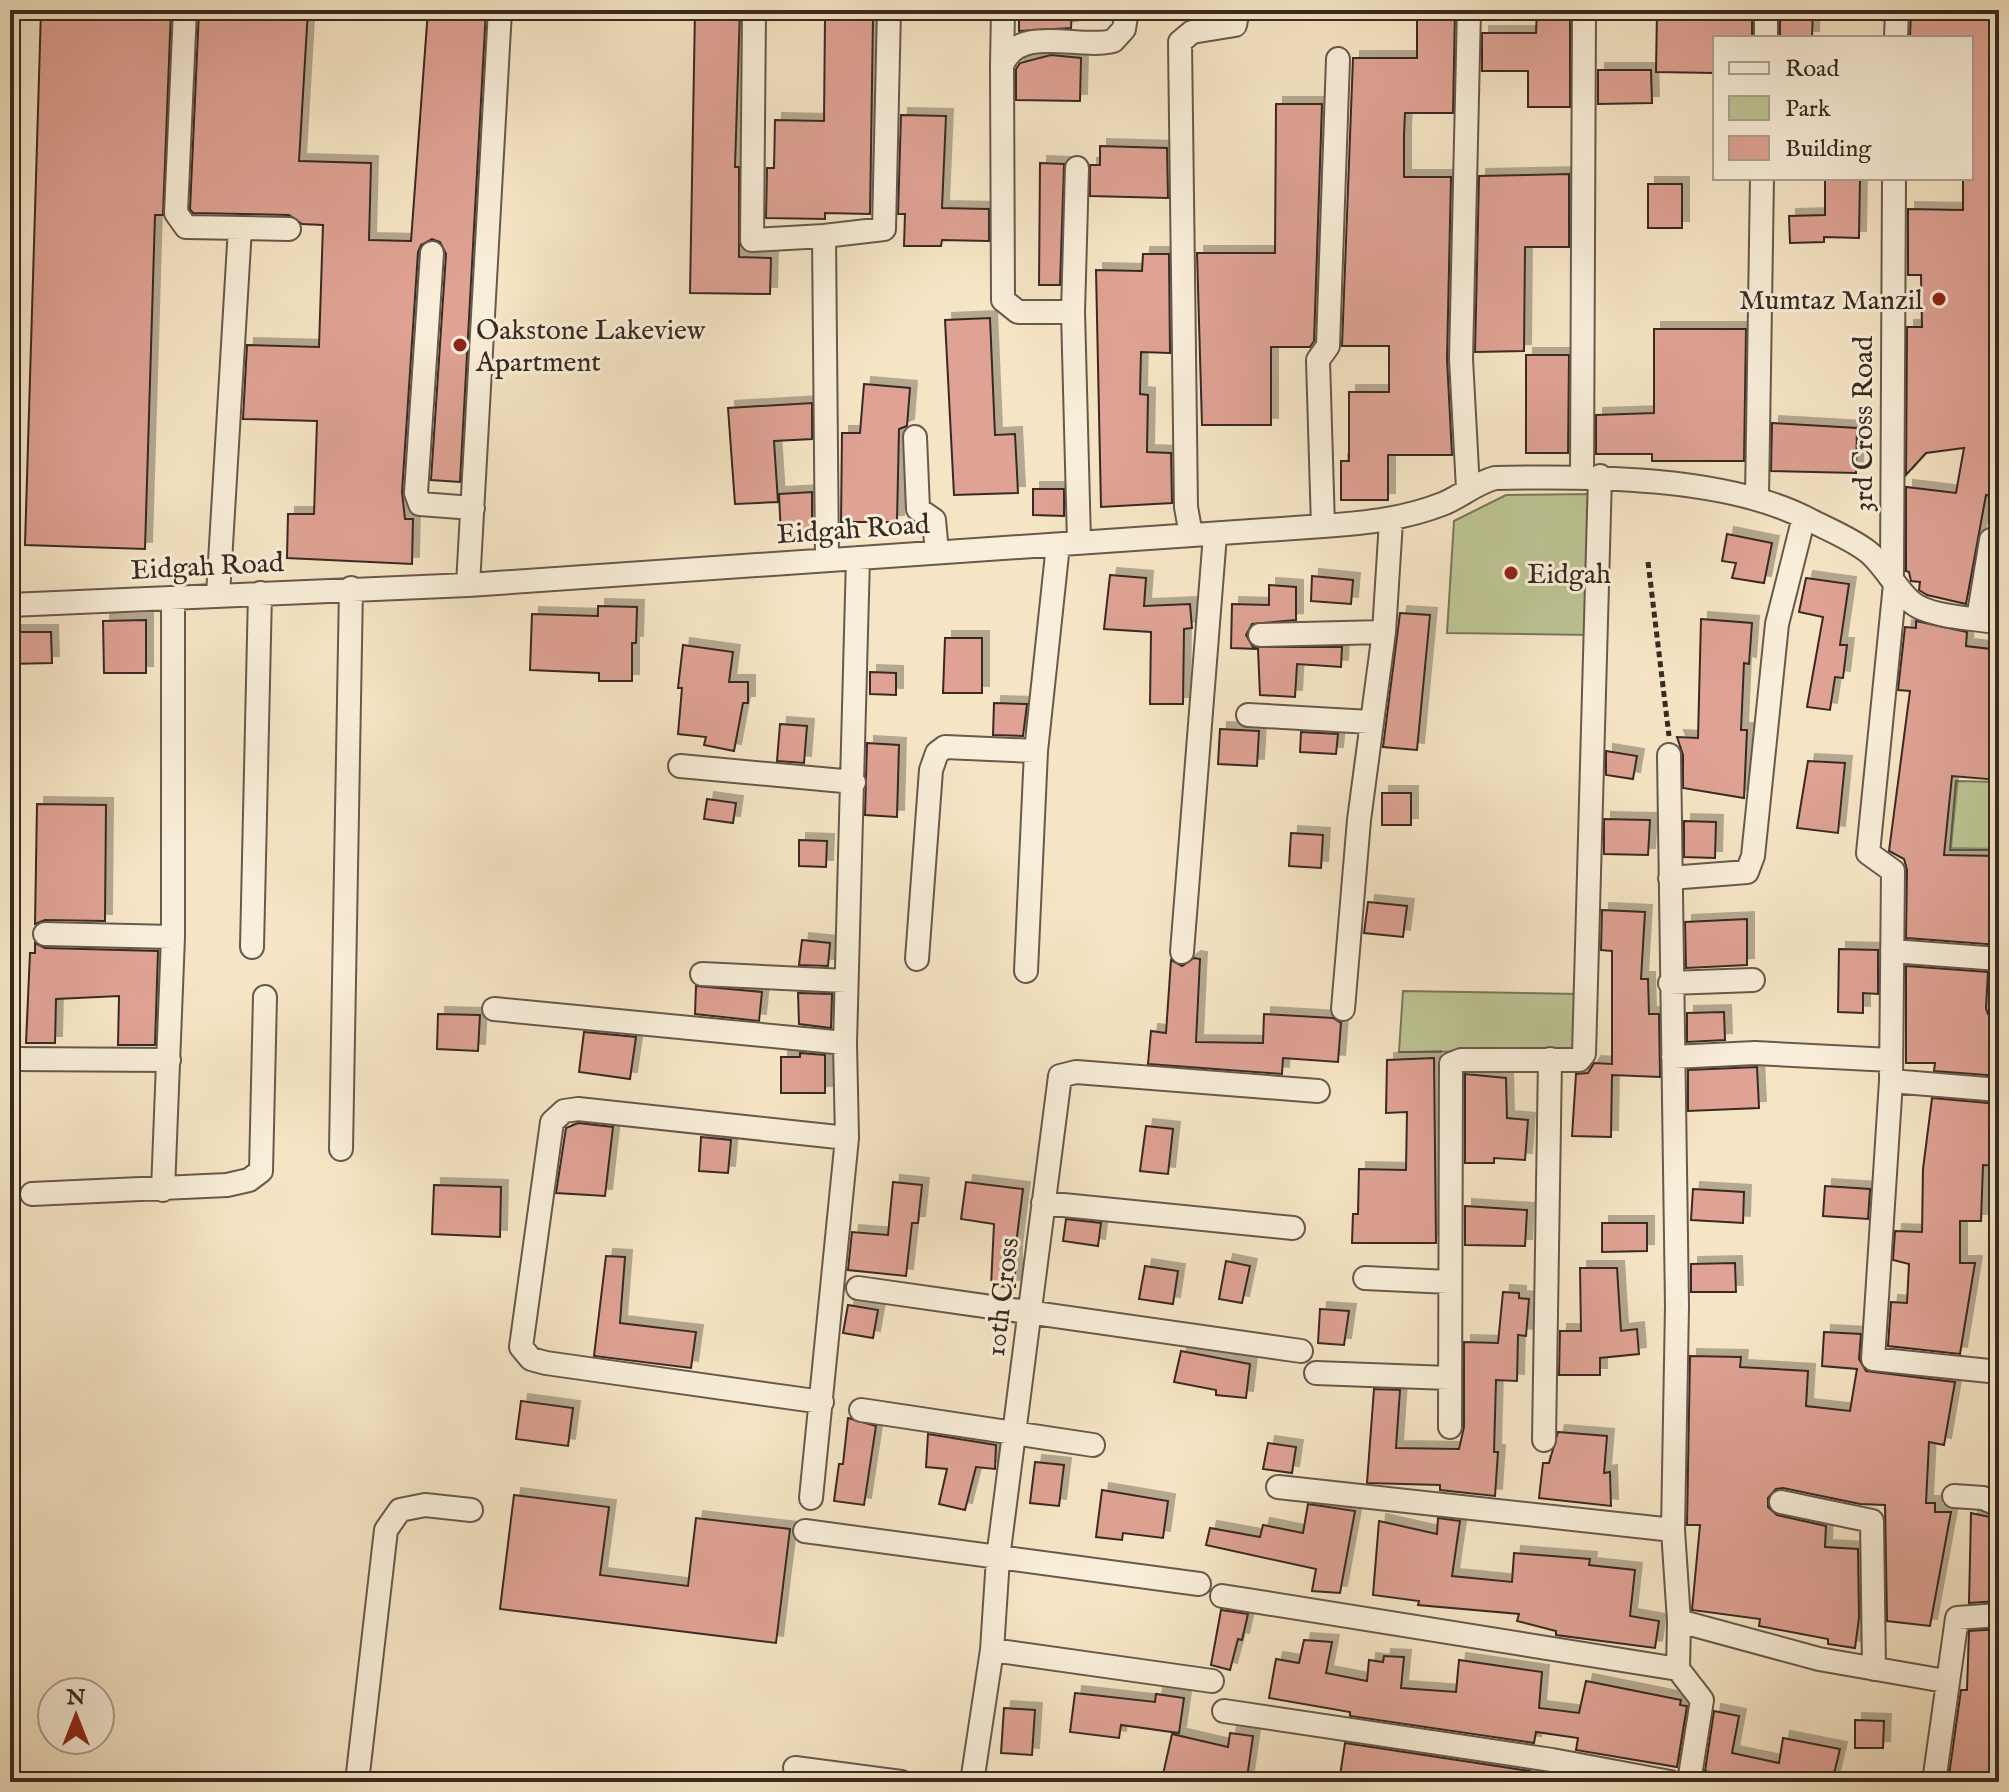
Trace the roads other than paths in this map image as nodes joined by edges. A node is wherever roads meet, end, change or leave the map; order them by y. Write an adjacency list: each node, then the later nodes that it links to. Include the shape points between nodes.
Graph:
1 (185, 10): 19 (street, via 176,213 186,227)
2 (500, 10): 28 (street)
3 (754, 10): 21 (street, via 752,240)
4 (889, 10): 21 (street, via 884,229)
5 (1003, 10): 15 (street)
6 (1127, 10): 15 (street, via 1124,29 1113,41 1026,42 1010,51)
7 (1238, 10): 32 (street, via 1235,25 1192,32 1180,42 1186,507)
8 (1469, 10): 26 (street, via 1461,359)
9 (1584, 10): 25 (street)
10 (1766, 10): 12 (street)
11 (1897, 10): 13 (street)
12 (1766, 36)
13 (1896, 36)
14 (1338, 59): 31 (street, via 1328,346 1318,360)
15 (1002, 66): 23 (street, via 1003,300 1018,312)
16 (1077, 168): 23 (street)
17 (1762, 180): 27 (street)
18 (1894, 180): 39 (street, 3rd Cross Road)
19 (240, 228): 20 (street); 43 (street)
20 (289, 229)
21 (824, 236): 38 (street)
22 (432, 253): 28 (street, via 416,493 420,504)
23 (1073, 312): 35 (street)
24 (915, 437): 36 (street, via 918,509 934,520)
25 (1591, 476): 26 (street, Eidgah Road, via 1495,478); 27 (street, Eidgah Road); 74 (street, via 1587,1031 1579,1060)
26 (1468, 489): 30 (street, Eidgah Road)
27 (1757, 497): 29 (street, Eidgah Road)
28 (473, 508): 40 (street)
29 (1804, 517): 39 (street, Eidgah Road, via 1866,550); 55 (street, via 1777,624 1753,856 1747,872)
30 (1391, 521): 31 (street, Eidgah Road); 47 (street)
31 (1323, 526): 33 (street, Eidgah Road)
32 (1191, 535): 33 (street, Eidgah Road); 35 (street, Eidgah Road)
33 (1215, 535): 60 (street)
34 (1999, 542): 46 (street, via 1991,540)
35 (1068, 544): 36 (street, Eidgah Road); 51 (street)
36 (937, 552): 37 (street, Eidgah Road)
37 (858, 558): 38 (street, Eidgah Road); 54 (street)
38 (827, 560): 40 (street, Eidgah Road)
39 (1894, 579): 46 (street, Eidgah Road, via 1919,608); 59 (street, 3rd Cross Road, via 1868,853 1893,871)
40 (468, 585): 41 (street, Eidgah Road)
41 (351, 588): 42 (street, Eidgah Road); 80 (street)
42 (260, 593): 43 (street, Eidgah Road); 58 (street)
43 (218, 595): 44 (street, Eidgah Road)
44 (173, 598): 45 (street, Eidgah Road); 57 (street)
45 (10, 605)
46 (1988, 621)
47 (1384, 632): 48 (street); 50 (street)
48 (1260, 635)
49 (1248, 715): 50 (street)
50 (1370, 722): 70 (street)
51 (1036, 751): 61 (street, via 945,747 937,753 931,770); 63 (street)
52 (1669, 755): 55 (street)
53 (680, 766): 54 (street)
54 (854, 782): 66 (street)
55 (1670, 878): 67 (street)
56 (45, 934): 57 (street)
57 (173, 937): 75 (street)
58 (252, 947)
59 (1892, 951): 62 (street); 76 (street)
60 (1182, 952)
61 (917, 959)
62 (1999, 959)
63 (1026, 971)
64 (702, 974): 66 (street)
65 (1753, 980): 67 (street)
66 (846, 981): 71 (street)
67 (1670, 983): 72 (street)
68 (265, 997): 81 (street, via 261,1171 227,1185)
69 (494, 1009): 71 (street)
70 (1343, 1009)
71 (845, 1043): 79 (street)
72 (1673, 1057): 76 (street, via 1755,1053); 105 (street)
73 (10, 1059): 75 (street)
74 (1550, 1059): 86 (street, via 1451,1064); 97 (street)
75 (169, 1060): 81 (street)
76 (1891, 1071): 77 (street); 90 (street, via 1873,1359)
77 (1999, 1090)
78 (1318, 1091): 83 (street, 10th Cross, via 1076,1072 1060,1076)
79 (847, 1138): 93 (street); 93 (street, via 564,1111 552,1122 521,1347 531,1359 546,1363)
80 (341, 1149)
81 (163, 1190): 82 (street)
82 (32, 1194)
83 (1043, 1203): 84 (street); 88 (street, 10th Cross)
84 (1293, 1228)
85 (1365, 1278): 86 (street)
86 (1449, 1282): 92 (street)
87 (858, 1288): 88 (street)
88 (1030, 1311): 89 (street); 96 (street, 10th Cross)
89 (1301, 1351)
90 (1999, 1372)
91 (1316, 1373): 92 (street)
92 (1449, 1378): 95 (street)
93 (822, 1402): 101 (street)
94 (861, 1410): 96 (street)
95 (1450, 1427)
96 (1014, 1435): 98 (street); 107 (street, 10th Cross)
97 (1544, 1440)
98 (1093, 1445)
99 (1278, 1487): 105 (street)
100 (1954, 1496): 103 (street)
101 (811, 1498)
102 (1781, 1502): 114 (street, via 1872,1521)
103 (1999, 1505)
104 (471, 1510): 119 (street, via 425,1505 400,1510 386,1530)
105 (1673, 1530): 111 (street)
106 (805, 1531): 107 (street)
107 (998, 1558): 108 (street); 112 (street, 10th Cross)
108 (1199, 1584)
109 (1222, 1596): 113 (street)
110 (1999, 1615): 116 (street, via 1957,1618)
111 (1679, 1621): 113 (street); 114 (street)
112 (992, 1650): 115 (street); 121 (street, 10th Cross)
113 (1678, 1669): 123 (street, via 1702,1700)
114 (1874, 1669): 116 (street)
115 (1212, 1681)
116 (1945, 1681): 124 (street)
117 (1224, 1711): 122 (street)
118 (795, 1768): 120 (street)
119 (357, 1782)
120 (901, 1782)
121 (972, 1782)
122 (1670, 1782)
123 (1689, 1782)
124 (1934, 1782)

